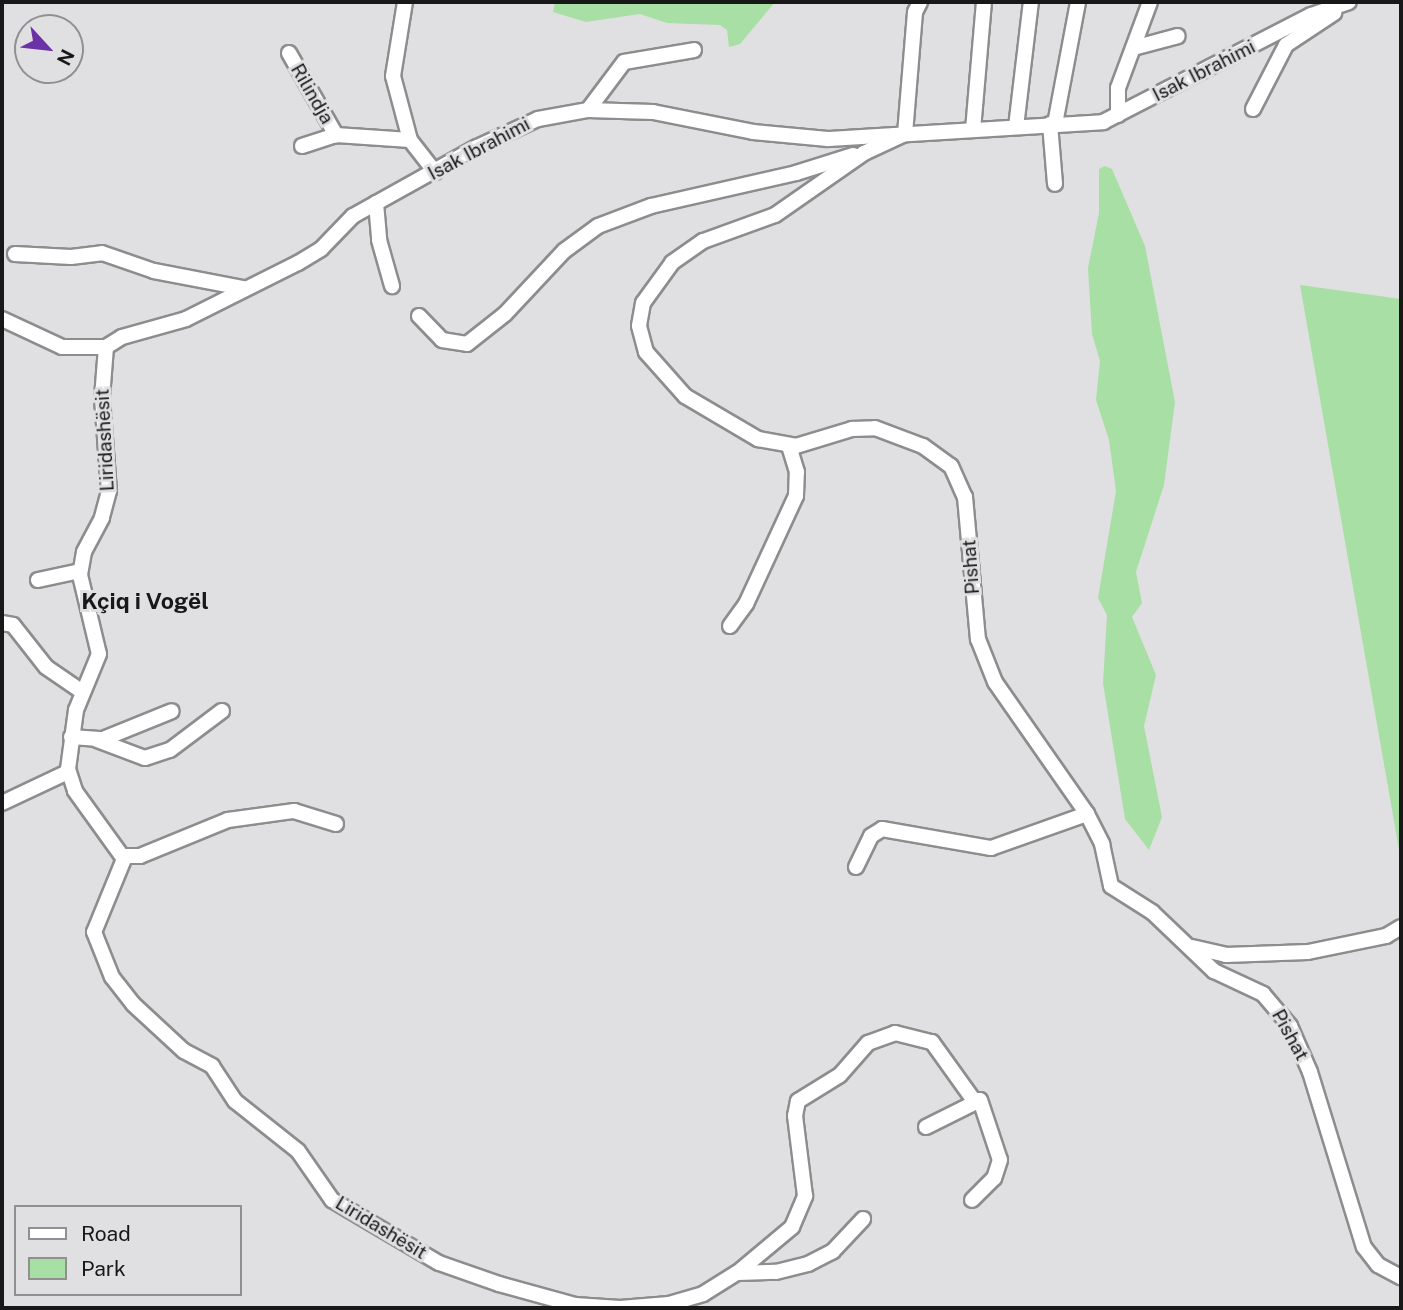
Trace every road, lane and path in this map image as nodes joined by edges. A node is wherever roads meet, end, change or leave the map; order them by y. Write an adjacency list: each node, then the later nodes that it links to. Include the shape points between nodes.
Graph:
1 (405, 2): 20 (street, via 391,64)
2 (920, 2): 18 (street, via 915,12)
3 (984, 2): 17 (street)
4 (1031, 2): 16 (street)
5 (1079, 2): 15 (street)
6 (1150, 2): 9 (street)
7 (1350, 2): 12 (street, Isak Ibrahimi, via 1286,45); 14 (street, Isak Ibrahimi, via 1298,21)
8 (1178, 36): 9 (street)
9 (1137, 47): 14 (street, via 1118,89)
10 (694, 50): 13 (street, via 624,62)
11 (289, 53): 19 (street, Rilindja)
12 (1253, 109)
13 (588, 110): 18 (street, Isak Ibrahimi, via 653,111 803,138); 23 (street, Isak Ibrahimi, via 524,124)
14 (1118, 115): 15 (street, Isak Ibrahimi, via 1094,124)
15 (1053, 124): 16 (street, Isak Ibrahimi); 24 (street)
16 (1016, 127): 17 (street, Isak Ibrahimi)
17 (973, 130): 18 (street, Isak Ibrahimi)
18 (905, 134): 22 (street, Pishat)
19 (336, 135): 20 (street, Rilindja); 21 (street, Rilindja)
20 (410, 140): 23 (street)
21 (302, 146)
22 (864, 153): 29 (street, Pishat, via 651,206 598,226 564,251 505,314 467,344 442,340); 32 (street, Pishat, via 775,215 686,252 655,281 640,315 646,352 685,396 743,432)
23 (435, 172): 25 (street, Isak Ibrahimi)
24 (1055, 184)
25 (376, 203): 27 (street, via 379,240); 28 (street, Isak Ibrahimi, via 353,216 309,257)
26 (15, 254): 28 (street, via 71,257 102,253 154,271)
27 (392, 286)
28 (243, 288): 31 (street, Isak Ibrahimi, via 186,319)
29 (419, 316)
30 (2, 319): 31 (street, via 62,347)
31 (106, 346): 33 (street, Liridashësit, via 101,361 102,398 110,491)
32 (789, 446): 36 (street, via 797,472 796,496 746,604); 44 (street, Pishat, via 875,428 906,438 951,466 965,497 975,616 987,667 1018,720)
33 (80, 571): 34 (street); 37 (street, Liridashësit, via 83,599 99,646)
34 (38, 580)
35 (2, 623): 37 (street, via 13,625 46,667)
36 (730, 626)
37 (81, 691): 40 (street, Liridashësit)
38 (172, 711): 41 (street)
39 (222, 712): 41 (street, via 170,750 145,758)
40 (71, 737): 41 (street); 42 (street, Liridashësit)
41 (97, 740)
42 (68, 772): 43 (street); 46 (street, via 75,791)
43 (2, 803)
44 (1087, 814): 47 (street, via 991,848 882,830 871,836); 49 (street, Pishat, via 1102,845 1111,886 1152,912 1175,938)
45 (336, 824): 46 (street, via 294,811 228,820 140,856)
46 (123, 856): 54 (street, Liridashësit, via 94,932 112,977 153,1023 217,1072 244,1110 298,1151 324,1192 345,1209 439,1263 575,1305 620,1308 682,1302)
47 (856, 867)
48 (1401, 927): 49 (street, via 1386,936 1308,953 1226,955)
49 (1192, 947): 55 (street, Pishat, via 1214,971 1262,995 1290,1026 1310,1072 1364,1247 1378,1265)
50 (975, 1102): 51 (street); 52 (street, Liridashësit, via 981,1100 1000,1160 994,1178); 54 (street, Liridashësit, via 932,1042 895,1033 868,1043 840,1075 800,1098 795,1116 805,1196 802,1211 786,1234)
51 (926, 1127)
52 (972, 1200)
53 (863, 1219): 54 (street, Liridashësit, via 833,1251 808,1265)
54 (737, 1273)
55 (1401, 1277)

